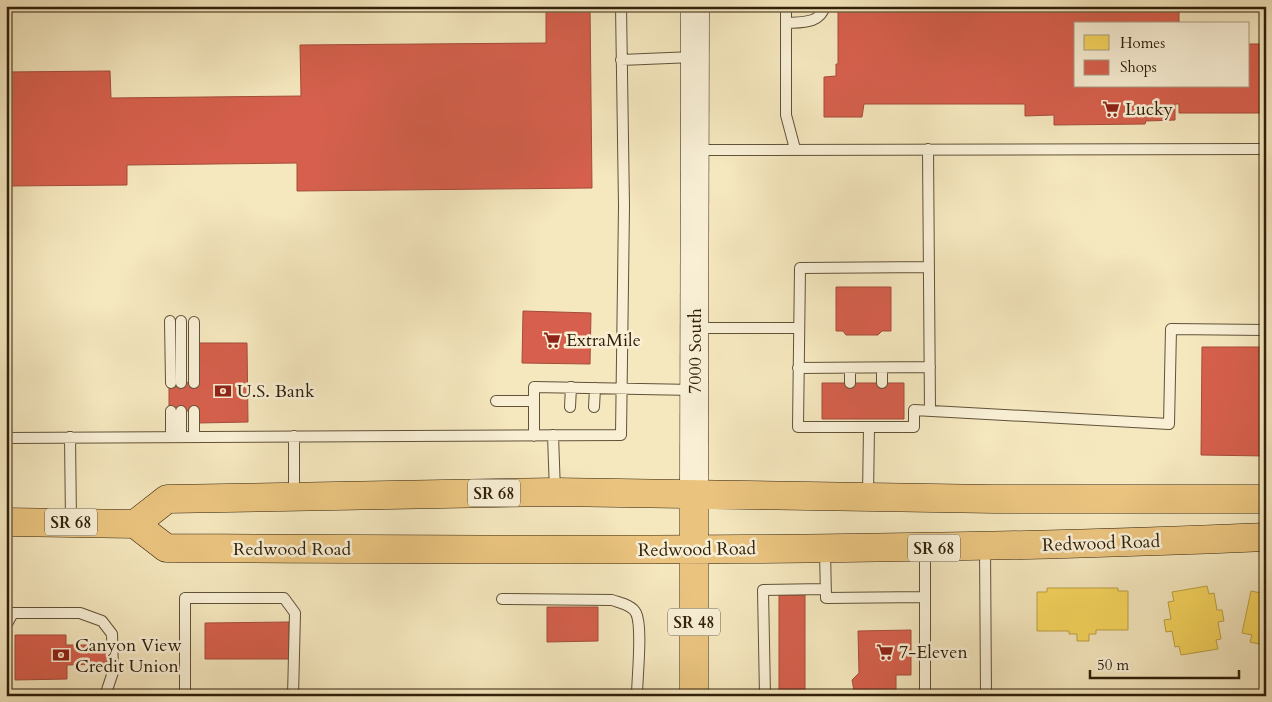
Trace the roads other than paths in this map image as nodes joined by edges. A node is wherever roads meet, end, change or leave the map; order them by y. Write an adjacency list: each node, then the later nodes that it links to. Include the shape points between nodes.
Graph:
1 (621, 6): 7 (lane)
2 (695, 6): 6 (main road, 7000 South)
3 (786, 6): 5 (lane)
4 (826, 6): 5 (lane, via 817,19)
5 (786, 23): 9 (lane, via 786,115)
6 (695, 56): 7 (lane); 11 (main road, 7000 South)
7 (622, 60): 28 (lane)
8 (928, 148): 9 (lane); 10 (lane); 12 (lane)
9 (795, 149): 11 (lane)
10 (1266, 149)
11 (695, 150): 15 (main road, 7000 South)
12 (928, 267): 16 (lane, via 800,268); 18 (lane)
13 (176, 321): 22 (lane)
14 (194, 322): 23 (lane)
15 (695, 328): 16 (lane); 29 (main road, 7000 South)
16 (798, 328): 19 (lane)
17 (1266, 330): 34 (lane, via 1171,329 1169,424)
18 (930, 367): 21 (lane); 34 (lane)
19 (798, 368): 20 (lane); 37 (lane, via 798,427 850,423)
20 (850, 368): 21 (lane); 24 (lane)
21 (882, 368): 25 (lane)
22 (176, 383)
23 (194, 383)
24 (850, 383)
25 (882, 383)
26 (571, 387): 27 (lane); 31 (lane, via 534,387); 32 (lane)
27 (595, 388): 28 (lane); 33 (lane)
28 (622, 388): 29 (lane); 38 (lane, via 621,435 594,431)
29 (695, 390): 46 (main road, 7000 South)
30 (496, 401): 31 (lane)
31 (534, 401): 40 (lane)
32 (570, 407)
33 (594, 407)
34 (930, 410): 37 (lane, via 914,410 914,427 882,423)
35 (176, 411): 42 (lane)
36 (194, 411): 43 (lane)
37 (869, 427): 47 (lane)
38 (553, 435): 40 (lane); 45 (lane)
39 (294, 436): 40 (lane); 43 (lane); 48 (lane)
40 (534, 436)
41 (70, 437): 42 (lane); 44 (lane); 51 (lane)
42 (176, 437): 43 (lane)
43 (194, 437)
44 (6, 438)
45 (555, 492): 46 (main road, SR 68); 48 (main road, SR 68)
46 (694, 494): 47 (main road, SR 68); 57 (main road, 7000 South / SR 48)
47 (868, 497): 49 (main road, SR 68)
48 (294, 498): 52 (main road, SR 68, via 167,500)
49 (1266, 499)
50 (6, 522): 51 (main road, SR 68)
51 (71, 522): 52 (main road, SR 68)
52 (136, 524): 57 (main road, Redwood Road / SR 68, via 166,548)
53 (1266, 537): 54 (main road, Redwood Road / SR 68)
54 (985, 547): 56 (main road, Redwood Road / SR 68); 69 (lane)
55 (825, 548): 56 (main road, Redwood Road / SR 68); 57 (main road, Redwood Road / SR 68); 58 (lane)
56 (925, 548): 59 (lane)
57 (693, 549): 66 (main road, 7000 South / SR 48)
58 (826, 588): 59 (lane, via 826,598); 67 (lane, via 763,590)
59 (925, 597): 68 (lane)
60 (502, 599): 65 (lane, via 612,600 626,605 635,612 639,625)
61 (6, 626): 62 (lane, via 13,613 80,613 102,621 112,634 113,672)
62 (106, 696)
63 (185, 696): 64 (lane, via 185,598 284,598 295,613)
64 (293, 696)
65 (637, 696)
66 (694, 696)
67 (765, 696)
68 (925, 696)
69 (986, 696)

